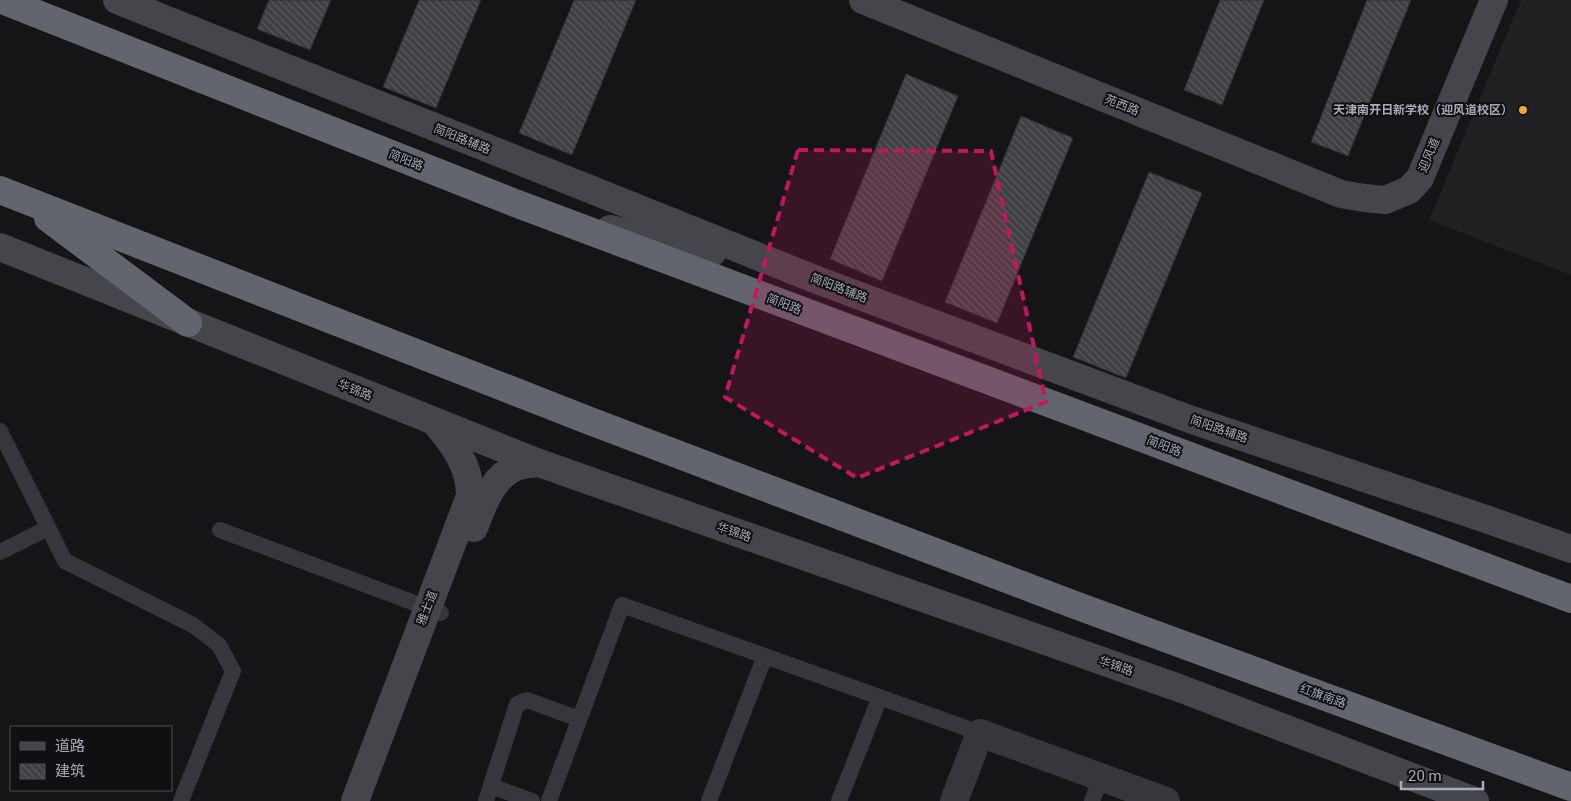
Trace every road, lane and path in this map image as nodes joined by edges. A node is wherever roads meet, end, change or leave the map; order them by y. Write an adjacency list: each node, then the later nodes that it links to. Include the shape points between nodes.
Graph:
1 (2, 0): 8 (highway, 简阳路)
2 (117, 0): 10 (street, 简阳路辅路)
3 (863, 0): 7 (street, 苑西路, via 1341,194)
4 (1476, 0): 7 (street, 迎风道, via 1403,177)
5 (1494, 0): 7 (street, 迎风道, via 1420,178 1409,190)
6 (11, 194): 11 (highway); 25 (highway, 红旗南路, via 599,424 1075,605)
7 (1385, 200)
8 (515, 203): 10 (street); 19 (highway, 简阳路)
9 (0, 246): 11 (street, 华锦路)
10 (817, 280): 17 (street, 简阳路辅路, via 1192,420)
11 (188, 323): 12 (street, 华锦路)
12 (434, 421): 14 (street, 华锦路); 20 (street, 雅士道, via 461,456 470,483 470,496)
13 (0, 431): 15 (lane)
14 (539, 463): 20 (street, 雅士道, via 508,471 490,490); 37 (street, 华锦路, via 1179,688)
15 (48, 528): 18 (lane); 29 (lane, via 64,561 193,625 219,645 233,671)
16 (220, 530): 20 (lane)
17 (1571, 549)
18 (0, 552)
19 (1571, 599)
20 (434, 610): 30 (street, 雅士道); 31 (street, 雅士道)
21 (765, 656): 22 (lane); 23 (lane, via 622,604); 34 (lane)
22 (880, 697): 24 (lane); 35 (lane)
23 (579, 719): 27 (lane, via 527,700 517,704); 33 (lane)
24 (980, 733): 26 (street); 36 (street)
25 (1571, 787)
26 (1096, 789): 28 (street)
27 (489, 793): 32 (lane)
28 (1161, 800)
29 (181, 801)
30 (355, 801)
31 (371, 801)
32 (532, 801)
33 (548, 801)
34 (709, 801)
35 (839, 801)
36 (954, 801)
37 (1474, 801)

